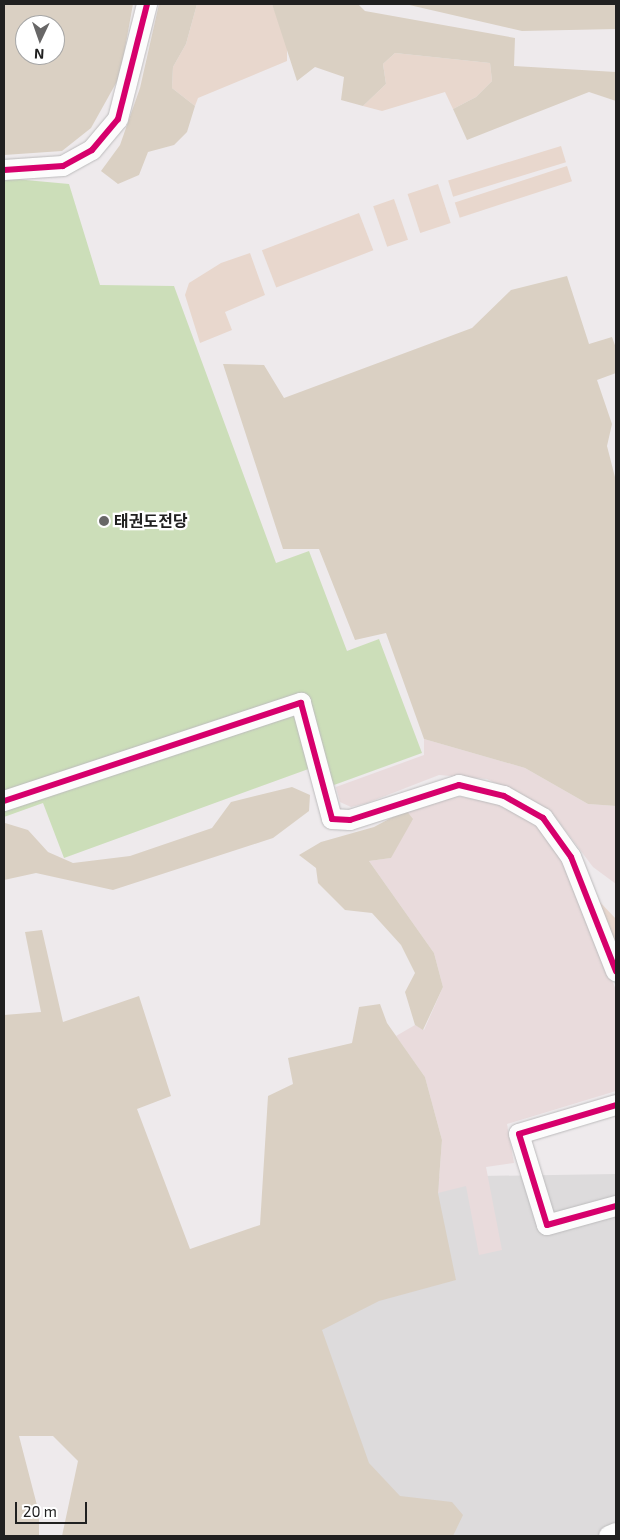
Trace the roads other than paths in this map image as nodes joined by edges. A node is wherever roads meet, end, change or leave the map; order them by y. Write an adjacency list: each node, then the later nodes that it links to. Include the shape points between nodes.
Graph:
1 (147, 4): 2 (street, via 118,119 92,150 63,166)
2 (4, 170)
3 (4, 801): 4 (street, via 301,702 332,819 350,820 458,786 504,796 543,818 558,833 571,857)
4 (616, 971)
5 (616, 1105): 6 (street, via 519,1134 547,1225)
6 (616, 1206)
7 (616, 1534): 8 (street)
8 (609, 1536)

